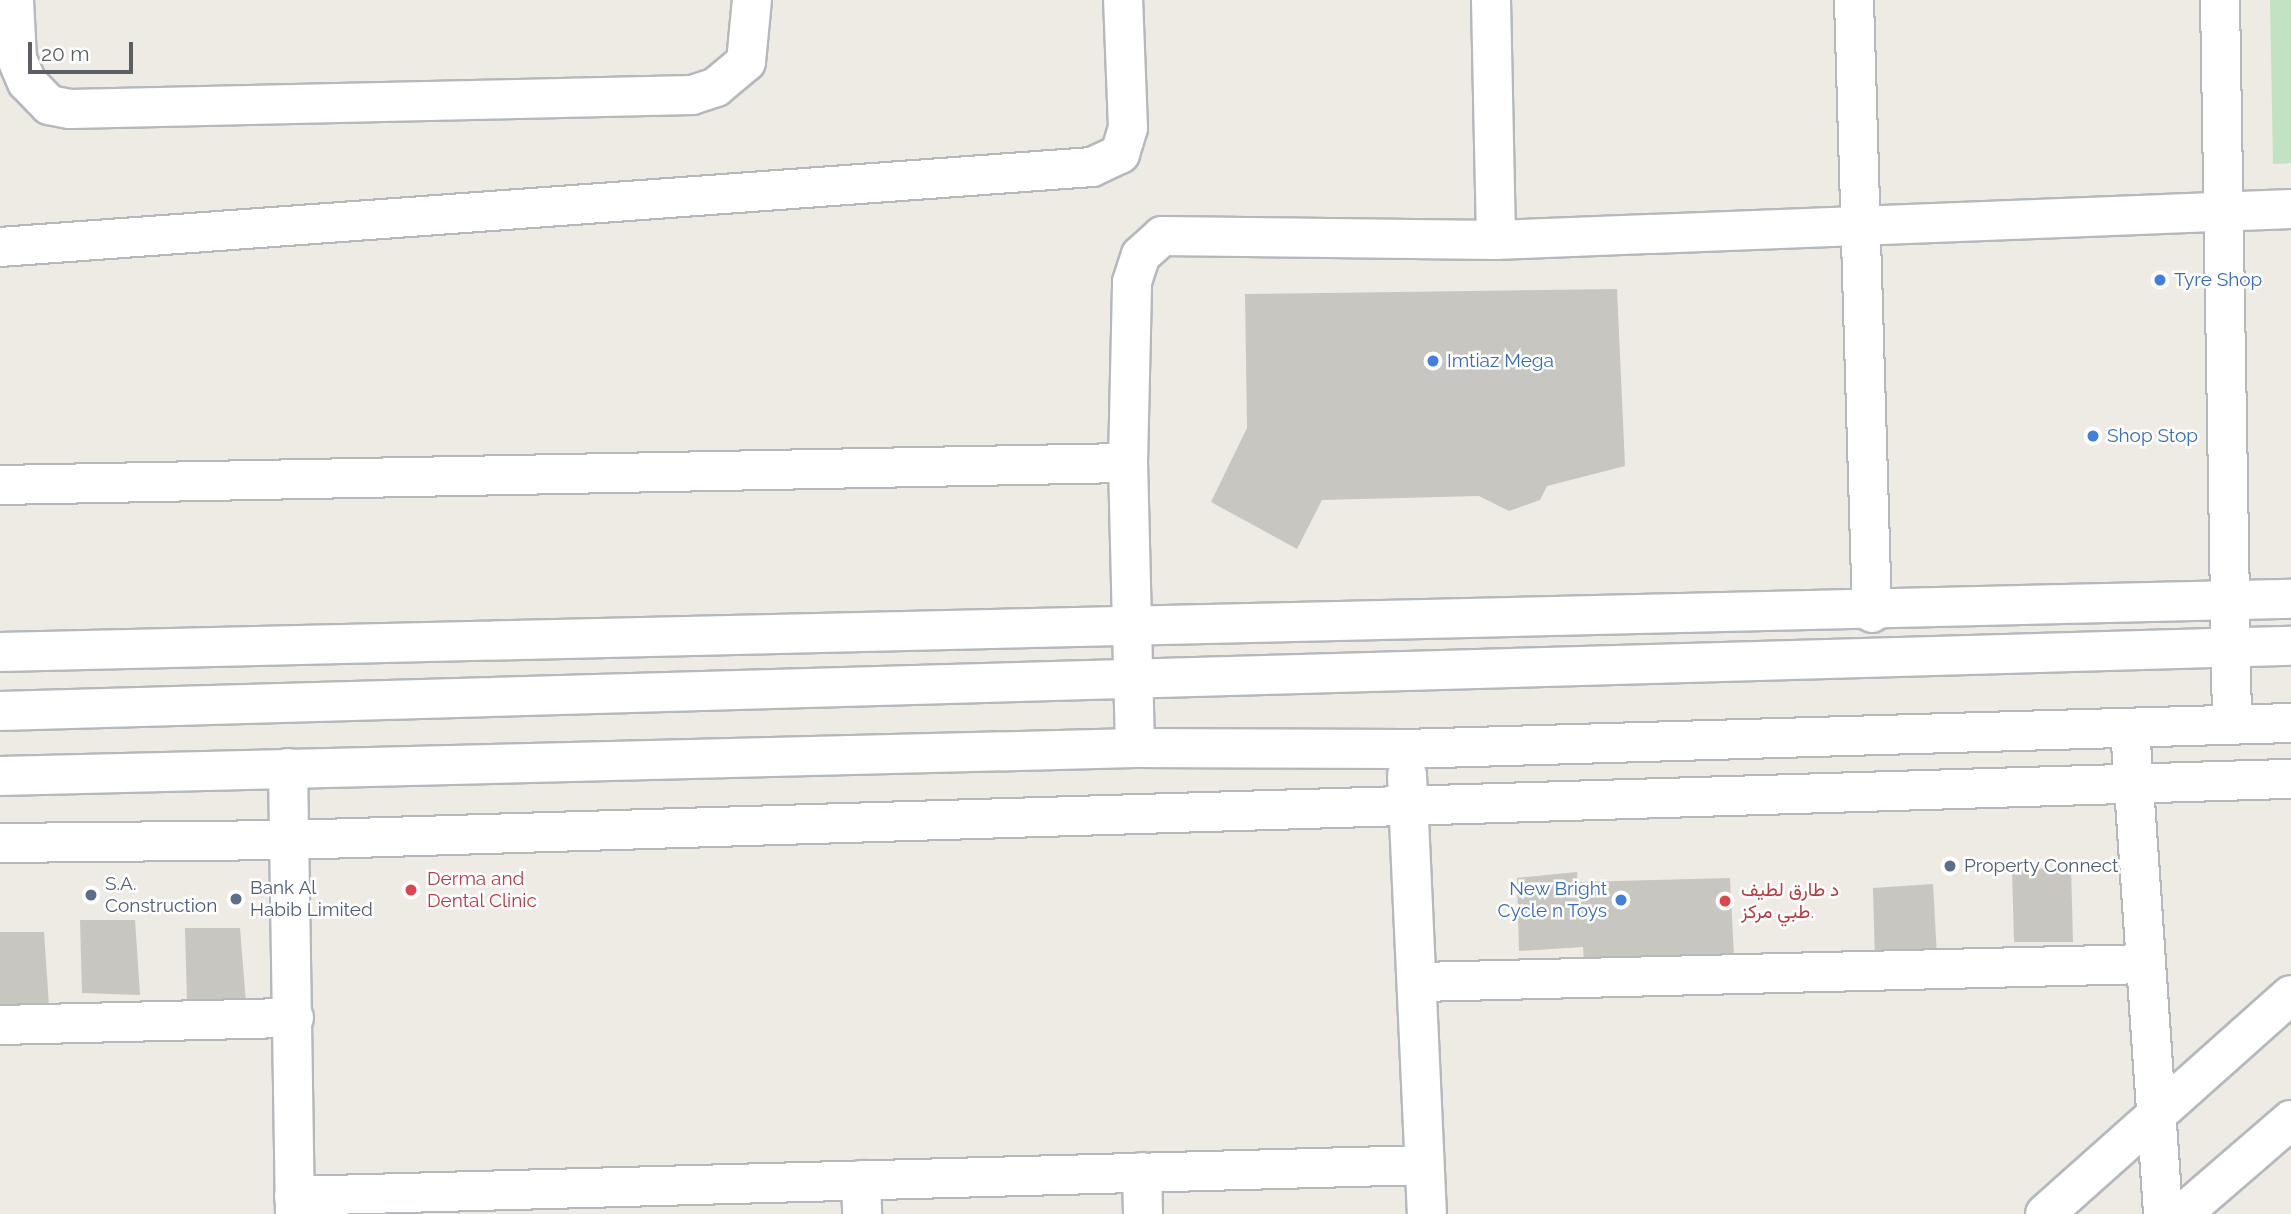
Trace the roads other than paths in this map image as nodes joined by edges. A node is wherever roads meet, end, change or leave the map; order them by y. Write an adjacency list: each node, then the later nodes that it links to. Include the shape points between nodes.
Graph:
1 (13, 0): 2 (street, via 17,59 27,82 49,105 70,108 692,95 716,87 746,62)
2 (752, 0)
3 (1123, 0): 11 (street, via 1128,128 1120,154 1092,167)
4 (1491, 0): 10 (street)
5 (1854, 0): 9 (street)
6 (2220, 0): 8 (street)
7 (2291, 209): 8 (street)
8 (2225, 211): 9 (street); 15 (street)
9 (1863, 225): 10 (street); 16 (street)
10 (1496, 240): 12 (street, via 1162,236 1141,255 1132,282)
11 (0, 247)
12 (1128, 463): 13 (street); 17 (street)
13 (0, 485)
14 (2291, 599): 15 (street)
15 (2231, 600): 16 (street); 19 (street)
16 (1872, 613): 17 (street)
17 (1130, 626): 20 (street); 21 (street)
18 (2291, 646): 19 (street)
19 (2231, 649): 21 (street); 23 (street)
20 (0, 652)
21 (1132, 678): 22 (street); 26 (street)
22 (0, 711)
23 (2232, 723): 24 (street); 25 (street)
24 (2291, 723)
25 (2130, 728): 27 (street); 31 (street)
26 (1135, 748): 27 (street); 28 (street)
27 (1404, 749): 32 (street)
28 (288, 768): 29 (street); 33 (street)
29 (0, 776)
30 (2291, 779): 31 (street)
31 (2138, 783): 32 (street); 35 (street)
32 (1410, 801): 33 (street); 36 (street)
33 (289, 840): 34 (street); 38 (street)
34 (0, 843)
35 (2146, 964): 36 (street); 40 (street)
36 (1420, 982): 42 (street)
37 (2291, 995): 40 (street)
38 (294, 1018): 39 (street); 46 (street)
39 (0, 1025)
40 (2159, 1114): 49 (street); 50 (street)
41 (2291, 1120): 51 (street)
42 (1424, 1165): 43 (street); 48 (street)
43 (1142, 1172): 44 (street); 47 (street)
44 (862, 1197): 45 (street)
45 (581, 1201): 46 (street)
46 (295, 1205)
47 (1143, 1214)
48 (1427, 1214)
49 (2045, 1214)
50 (2163, 1214)
51 (2182, 1214)

